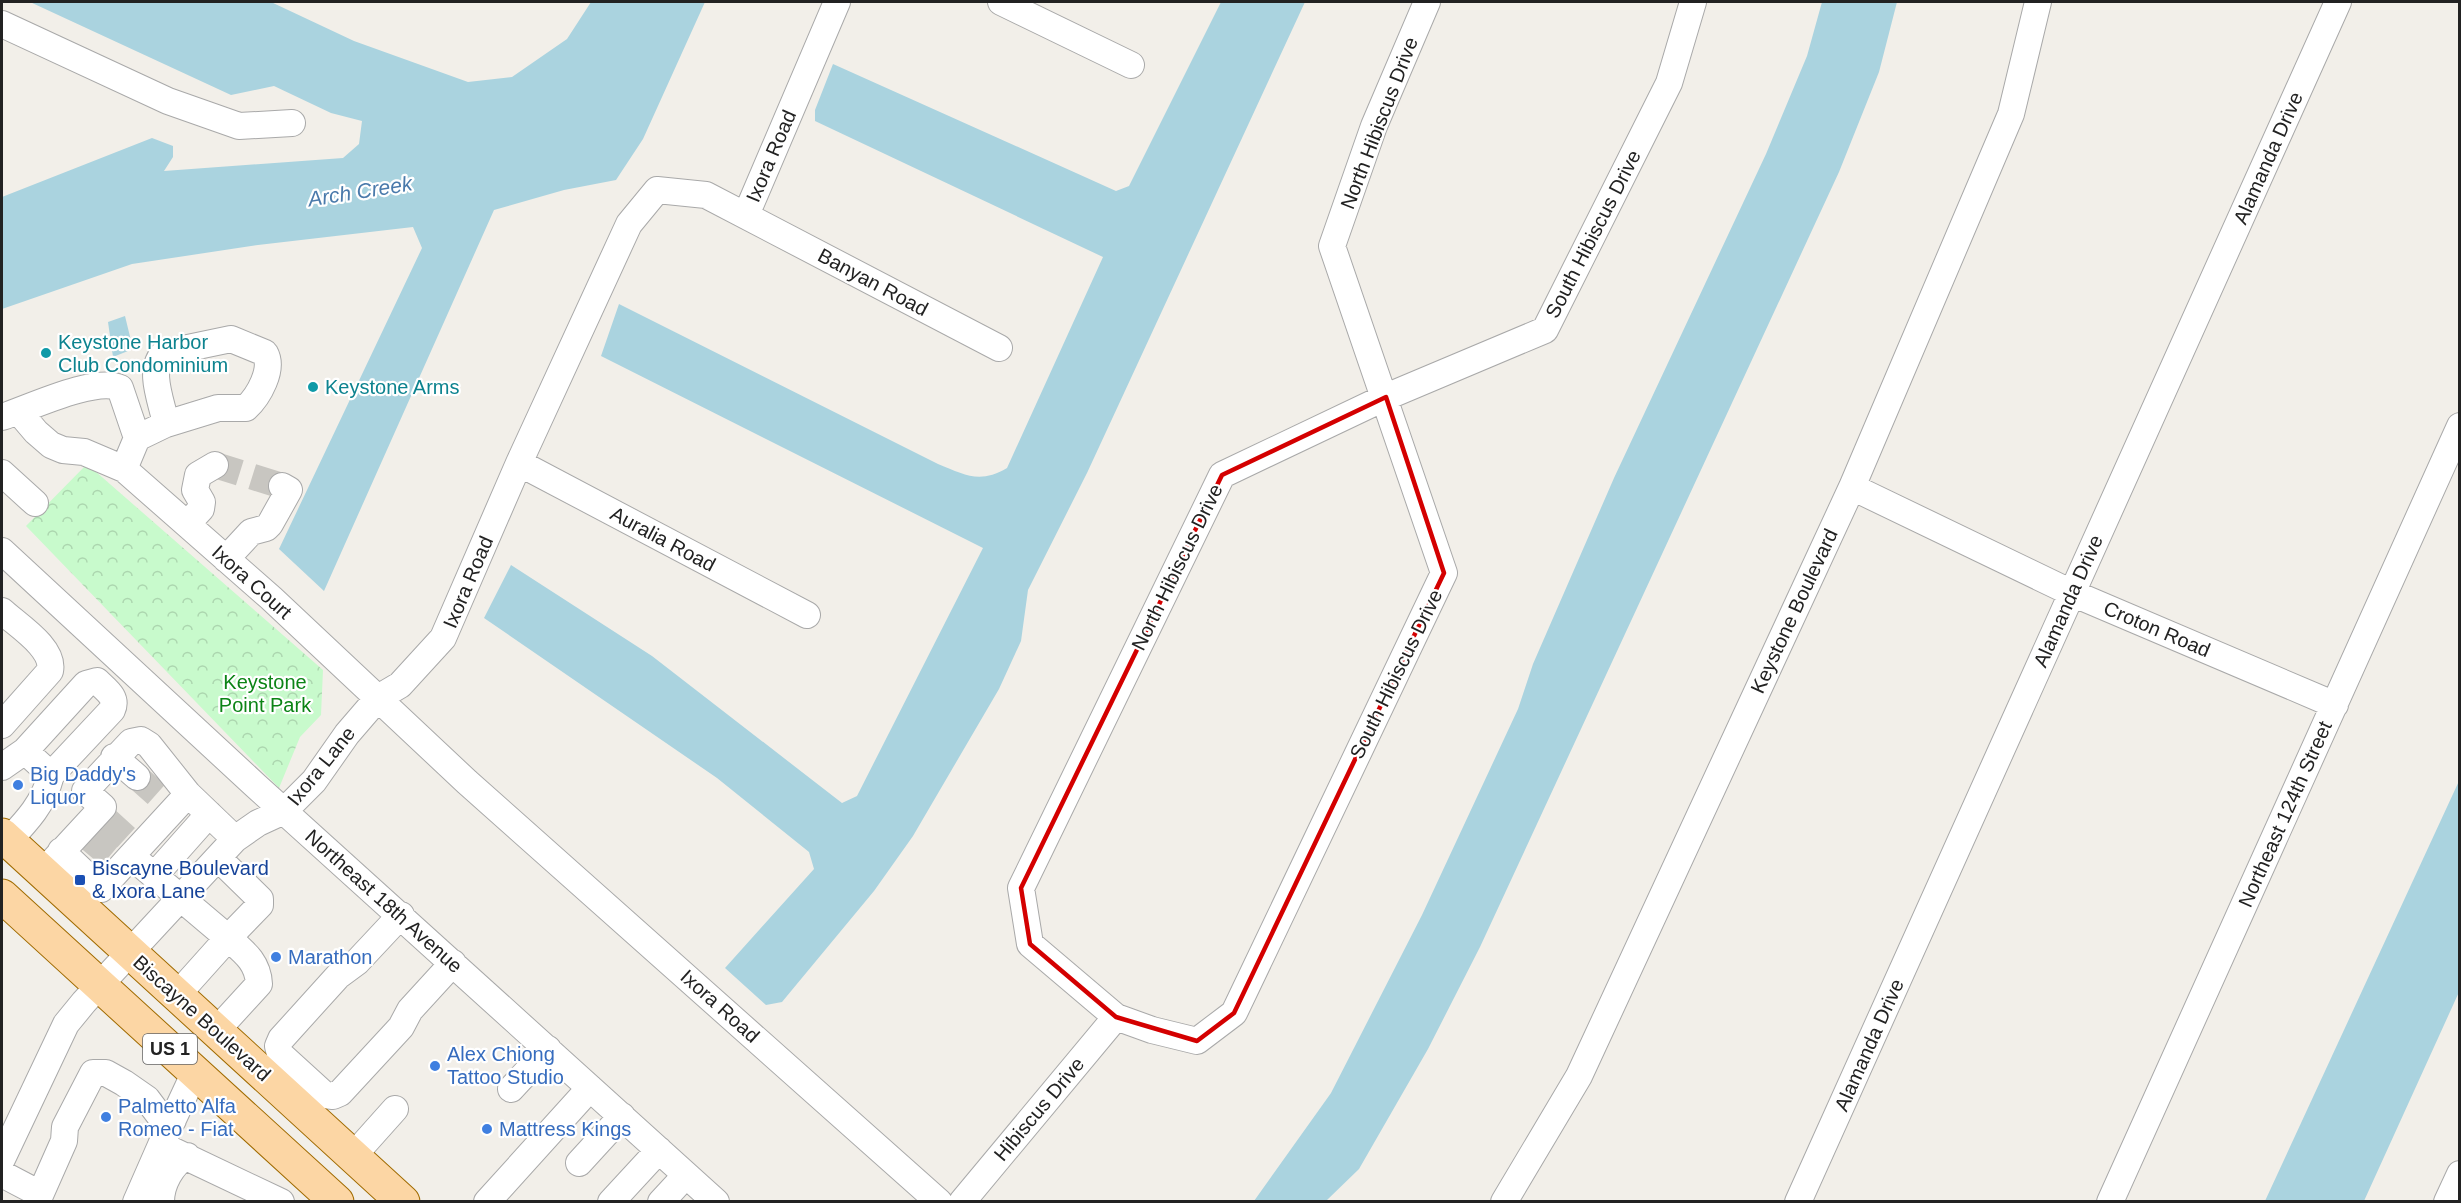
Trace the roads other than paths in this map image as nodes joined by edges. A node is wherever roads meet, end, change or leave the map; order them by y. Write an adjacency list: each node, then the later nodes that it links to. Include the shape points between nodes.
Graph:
1 (837, 2): 10 (street, Ixora Road)
2 (1001, 2): 8 (street)
3 (1427, 2): 12 (street, North Hibiscus Drive, via 1374,126 1332,246)
4 (1693, 2): 12 (street, South Hibiscus Drive, via 1669,83 1545,330)
5 (2038, 2): 22 (street, Keystone Boulevard, via 2011,114)
6 (2338, 2): 27 (street, Alamanda Drive)
7 (2, 24): 9 (street, via 168,101 238,126)
8 (1131, 65)
9 (292, 123)
10 (746, 215): 11 (street, Banyan Road); 17 (street, Ixora Road, via 706,195 657,190 629,224)
11 (999, 348)
12 (1386, 398): 56 (street, South Hibiscus Drive, via 1444,573 1234,1013 1197,1041); 56 (street, North Hibiscus Drive, via 1222,475 1021,888 1030,944)
13 (10, 414): 16 (street, via 51,398 110,383 120,388); 19 (street, Ixora Court, via 51,445 84,452)
14 (166, 424): 14 (street, via 155,370 164,353 231,339 266,353 270,361 268,370 253,402 246,408 218,408); 16 (street)
15 (2460, 426): 31 (street, Northeast 124th Street)
16 (137, 438): 19 (street)
17 (519, 463): 29 (street, Auralia Road); 30 (street, Ixora Road, via 444,638 400,685)
18 (215, 465): 24 (street, via 198,475 195,490 201,508)
19 (124, 469): 24 (street, Ixora Court)
20 (2, 473): 23 (street)
21 (282, 486): 26 (street, via 289,490 270,524 251,532)
22 (1852, 487): 27 (street, Croton Road); 87 (street, Keystone Boulevard, via 1580,1076)
23 (35, 502)
24 (187, 524): 26 (street, Ixora Court)
25 (2, 551): 39 (street, Northeast 18th Avenue)
26 (226, 559): 30 (street, Ixora Court)
27 (2072, 593): 31 (street, Croton Road); 88 (street, Alamanda Drive)
28 (2, 611): 32 (street, via 45,650 51,665 50,671)
29 (807, 615)
30 (378, 698): 39 (street, Ixora Lane, via 314,780); 85 (street, Ixora Road, via 467,782)
31 (2335, 705): 89 (street, Northeast 124th Street)
32 (2, 725)
33 (25, 751): 35 (street); 36 (street); 36 (street, via 86,684 97,681 115,704)
34 (114, 757): 37 (street); 38 (street, via 131,742 141,740 149,745); 45 (street, via 92,818)
35 (2, 767)
36 (51, 775): 41 (street, via 42,801)
37 (137, 777)
38 (175, 802): 40 (street); 43 (street)
39 (284, 811): 42 (street, Ixora Lane); 50 (street, Northeast 18th Avenue)
40 (209, 814): 42 (street); 46 (street)
41 (5, 838): 45 (main road, Biscayne Boulevard / US 1)
42 (235, 838): 44 (street, Ixora Lane)
43 (127, 854): 46 (street); 49 (street)
44 (218, 858): 48 (street, Ixora Lane); 51 (street, via 260,899 260,905)
45 (52, 862): 49 (main road, Biscayne Boulevard / US 1)
46 (154, 876): 48 (street)
47 (2, 896): 54 (main road, US 1)
48 (182, 897): 51 (street); 52 (street, Ixora Lane)
49 (92, 899): 52 (main road, Biscayne Boulevard / US 1)
50 (401, 915): 53 (street, Northeast 18th Avenue); 53 (street, via 357,962 338,975 280,1040 280,1054 326,1095 340,1093)
51 (228, 938): 55 (street); 57 (street, via 252,960 259,971 259,984)
52 (130, 952): 54 (street, Ixora Lane); 55 (main road, Biscayne Boulevard / US 1)
53 (453, 963): 58 (street, Northeast 18th Avenue)
54 (99, 985): 59 (main road, US 1); 69 (street, Ixora Lane, via 66,1024)
55 (177, 995): 57 (main road, Biscayne Boulevard / US 1)
56 (1116, 1017): 86 (street, Hibiscus Drive)
57 (216, 1031): 68 (main road, Biscayne Boulevard / US 1)
58 (548, 1049): 60 (street, Northeast 18th Avenue); 61 (street)
59 (195, 1072): 64 (street); 72 (main road, US 1)
60 (590, 1088): 63 (street, Northeast 18th Avenue); 81 (street)
61 (511, 1089)
62 (395, 1109): 68 (street)
63 (622, 1116): 66 (street, Northeast 18th Avenue); 70 (street)
64 (172, 1120): 65 (street); 75 (street, via 159,1114 147,1099 124,1083 106,1073 93,1073)
65 (161, 1145): 67 (street); 76 (street)
66 (658, 1150): 74 (street, Northeast 18th Avenue); 82 (street)
67 (187, 1156): 77 (street, via 168,1174); 78 (street)
68 (353, 1156): 80 (main road, Biscayne Boulevard / US 1)
69 (2, 1159)
70 (579, 1163)
71 (2, 1174): 75 (street)
72 (307, 1174): 78 (street); 79 (main road, US 1)
73 (2460, 1174): 90 (street)
74 (686, 1175): 83 (street); 84 (street, Northeast 18th Avenue)
75 (38, 1198)
76 (136, 1202)
77 (161, 1202)
78 (282, 1202)
79 (337, 1202)
80 (403, 1202)
81 (487, 1202)
82 (611, 1202)
83 (662, 1202)
84 (716, 1202)
85 (939, 1202)
86 (962, 1202)
87 (1504, 1202)
88 (1798, 1202)
89 (2110, 1202)
90 (2447, 1202)

